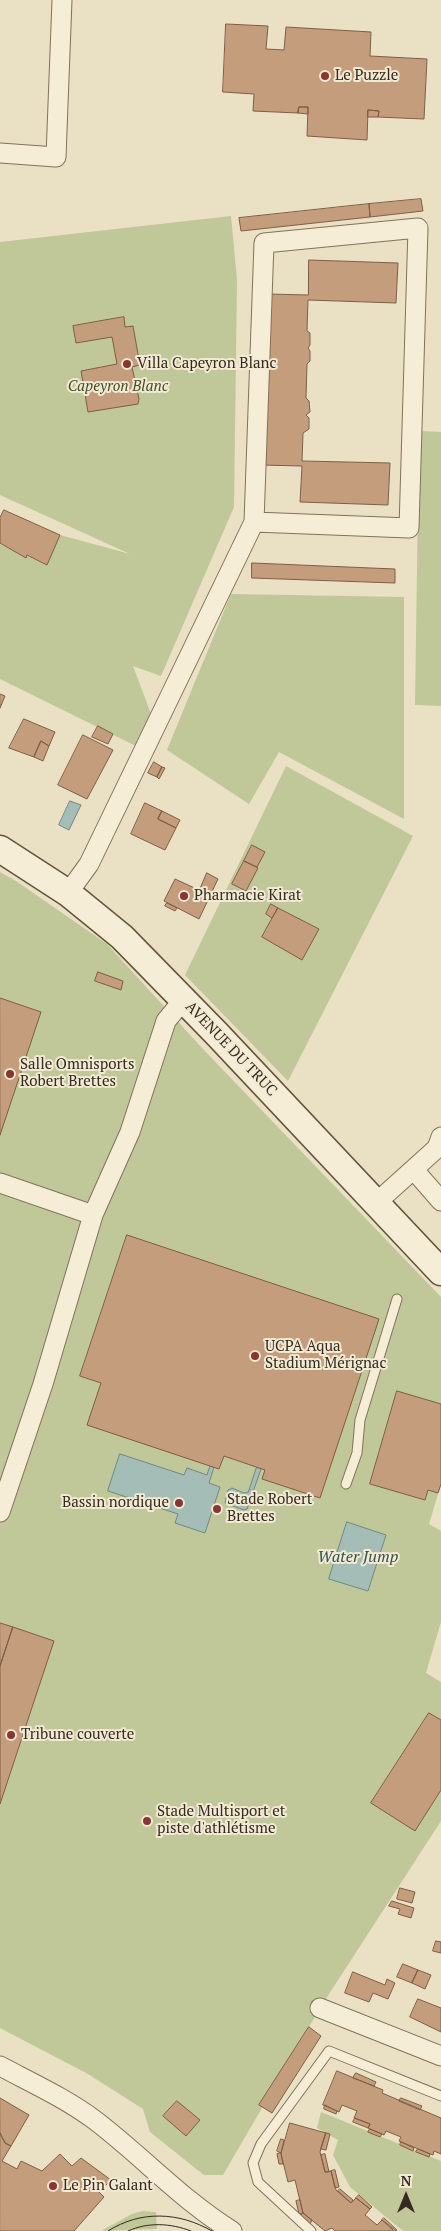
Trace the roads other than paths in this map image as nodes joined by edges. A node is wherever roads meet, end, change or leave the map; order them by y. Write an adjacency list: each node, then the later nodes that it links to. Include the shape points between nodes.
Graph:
1 (62, 0): 2 (street, via 56,158)
2 (0, 153)
3 (254, 522): 3 (street, via 264,243 418,228 408,528); 5 (street, via 89,864)
4 (0, 849): 5 (street, AVENUE DU TRUC)
5 (68, 893): 6 (street, AVENUE DU TRUC, via 122,937)
6 (184, 1000): 11 (street, AVENUE DU TRUC); 12 (street, via 166,1021 130,1132)
7 (441, 1137): 8 (street, via 437,1148)
8 (414, 1170): 10 (street); 11 (street)
9 (0, 1183): 12 (street)
10 (441, 1201)
11 (376, 1203): 13 (street, AVENUE DU TRUC)
12 (93, 1215): 16 (street, via 43,1384)
13 (441, 1272)
14 (397, 1298): 15 (lane, via 360,1420 358,1453)
15 (346, 1484)
16 (0, 1512)
17 (320, 2008): 18 (street)
18 (441, 2056)
19 (0, 2066): 21 (street, via 95,2121)
20 (441, 2096): 22 (lane, via 329,2051 262,2144 253,2163 258,2182)
21 (228, 2230)
22 (311, 2231)

